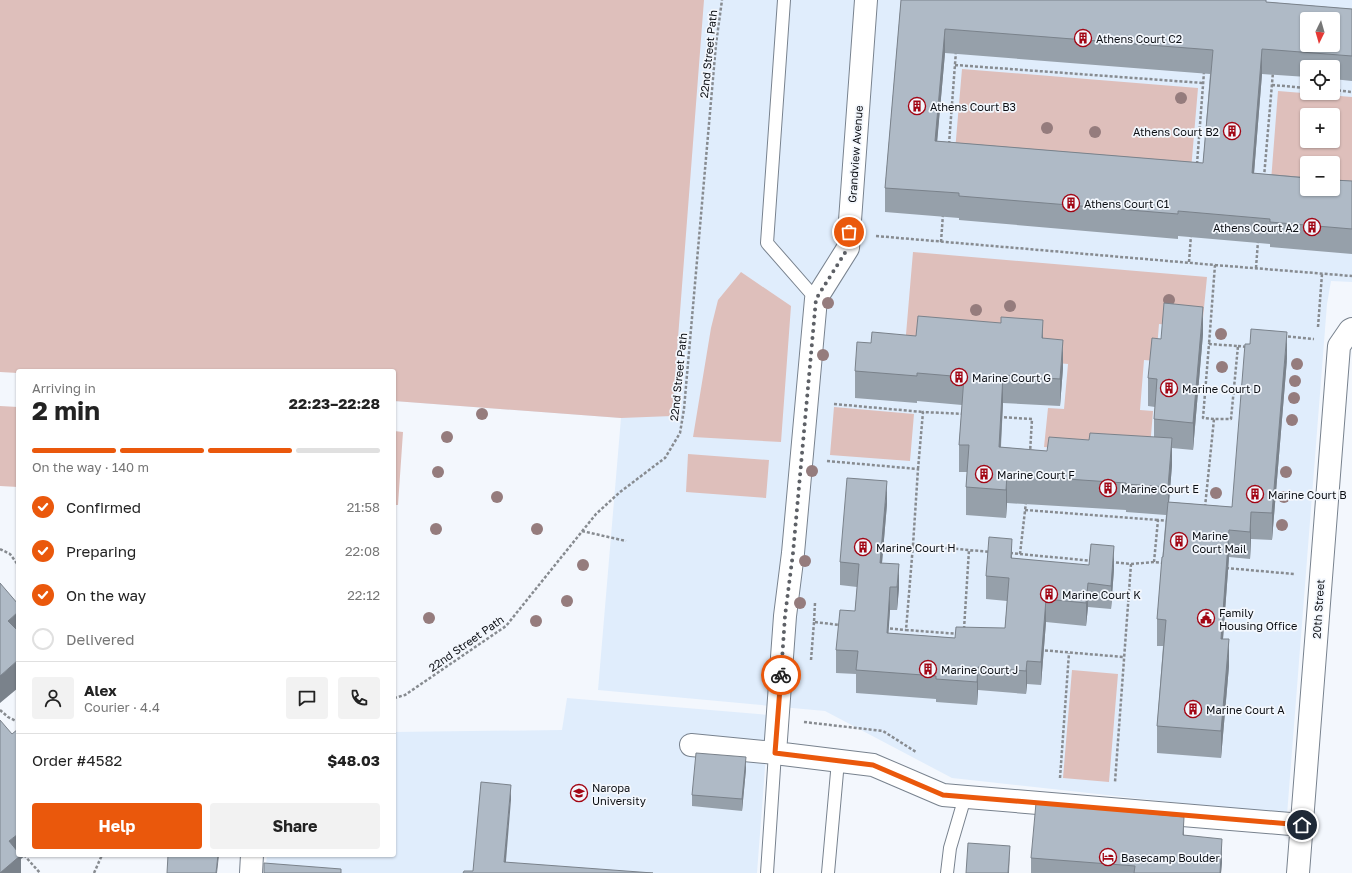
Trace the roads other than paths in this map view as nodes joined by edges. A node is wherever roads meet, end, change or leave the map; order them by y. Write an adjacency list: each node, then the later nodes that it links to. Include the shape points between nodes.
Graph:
1 (784, 0): 3 (lane, via 767,244)
2 (866, 0): 3 (street, Grandview Avenue, via 848,248)
3 (816, 299): 6 (street, Grandview Avenue, via 785,616)
4 (1352, 329): 9 (street, 20th Street, via 1339,346)
5 (691, 745): 6 (street)
6 (775, 753): 7 (street); 12 (lane)
7 (838, 761): 8 (street, via 873,765 943,795); 13 (lane)
8 (965, 797): 9 (street); 14 (lane, via 950,848)
9 (1302, 825): 15 (street, 20th Street)
10 (252, 857): 11 (street)
11 (251, 873)
12 (767, 873)
13 (828, 873)
14 (947, 873)
15 (1298, 873)

